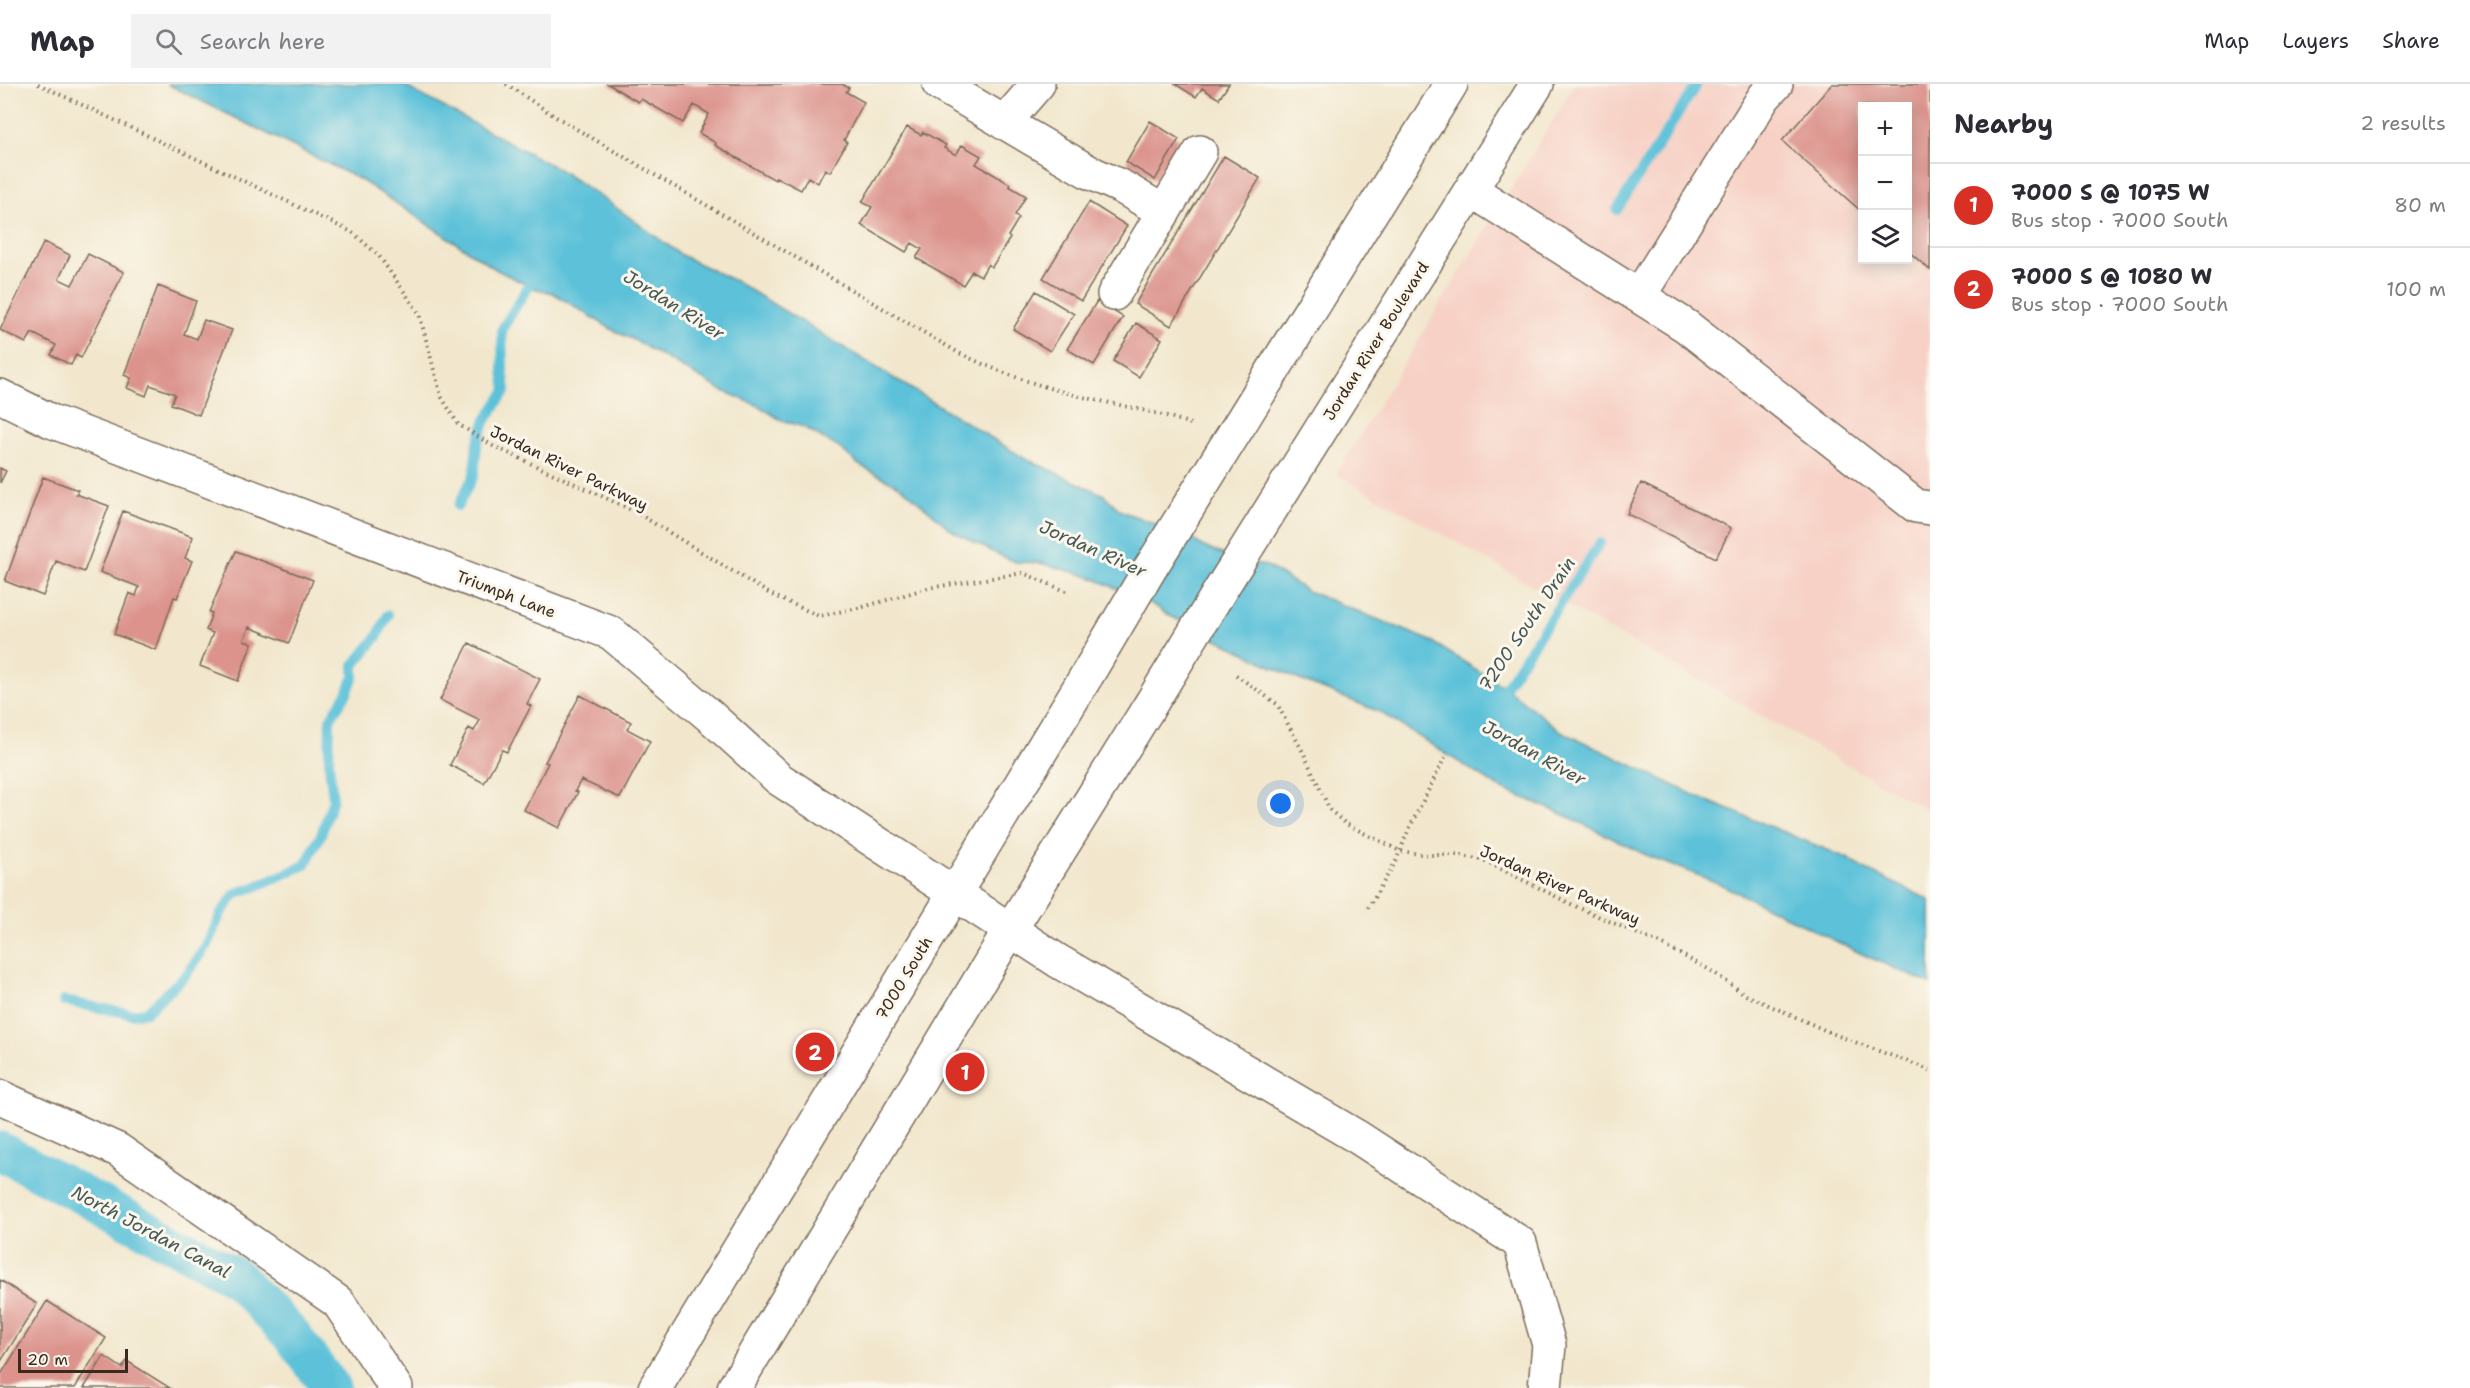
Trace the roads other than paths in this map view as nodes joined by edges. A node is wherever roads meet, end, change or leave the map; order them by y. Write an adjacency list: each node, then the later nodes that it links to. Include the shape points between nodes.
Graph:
1 (939, 84): 6 (main road)
2 (1038, 84): 6 (main road)
3 (1451, 84): 14 (main road, 7000 South, bridge, via 1221,452)
4 (1537, 84): 8 (main road, Jordan River Boulevard)
5 (1776, 84): 11 (main road, via 1764,97)
6 (1004, 123): 9 (main road)
7 (1200, 152): 9 (main road)
8 (1471, 190): 11 (main road); 15 (main road, Jordan River Boulevard, bridge)
9 (1164, 212): 10 (main road)
10 (1114, 294)
11 (1640, 296): 13 (main road, via 1686,326 1916,506)
12 (0, 396): 14 (main road, Triumph Lane, via 51,421 611,633 779,779)
13 (1930, 508)
14 (954, 895): 15 (main road, Triumph Lane); 18 (main road, 7000 South)
15 (1010, 930): 19 (main road); 20 (main road, Triumph Lane, via 1359,1138 1520,1243 1549,1345)
16 (0, 1097): 17 (main road, via 118,1150 338,1302)
17 (396, 1388)
18 (655, 1388)
19 (734, 1388)
20 (1545, 1388)

